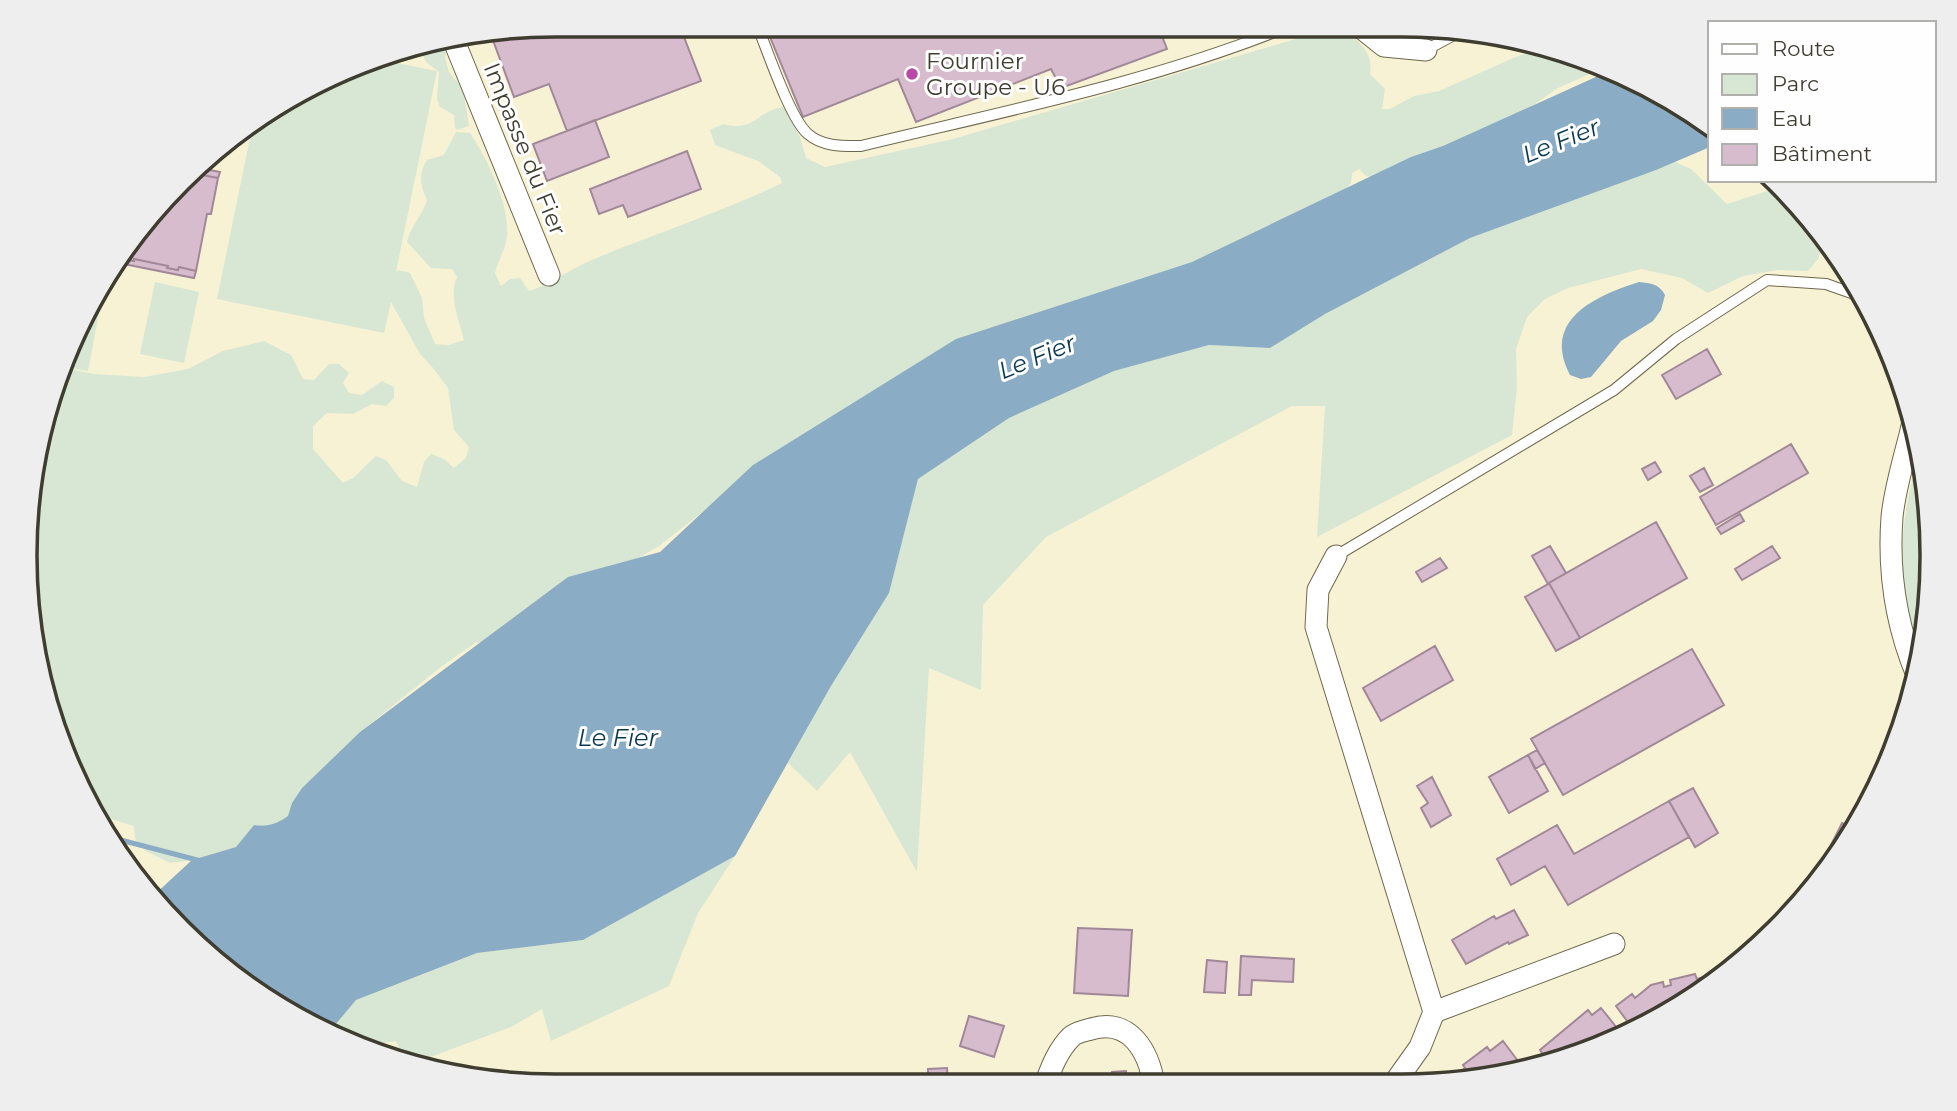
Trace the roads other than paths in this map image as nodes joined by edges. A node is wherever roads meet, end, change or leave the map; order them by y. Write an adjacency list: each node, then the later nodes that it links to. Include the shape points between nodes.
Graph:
1 (762, 37): 2 (lane, via 791,109 807,134 830,145 861,146 1071,98)
2 (1263, 37)
3 (1373, 37): 6 (street, via 1384,46)
4 (1446, 39): 6 (lane)
5 (456, 47): 7 (street, Impasse du Fier)
6 (1426, 50)
7 (549, 275)
8 (1848, 292): 10 (lane, via 1826,284 1767,280 1676,339 1614,390)
9 (1908, 444): 11 (street, via 1892,515 1891,579)
10 (1336, 556): 13 (street, via 1318,590 1316,627)
11 (1910, 657)
12 (1614, 944): 13 (street)
13 (1434, 1012): 16 (street, via 1420,1047)
14 (1049, 1074): 15 (street, via 1073,1035 1106,1024 1133,1035)
15 (1153, 1074)
16 (1401, 1074)

